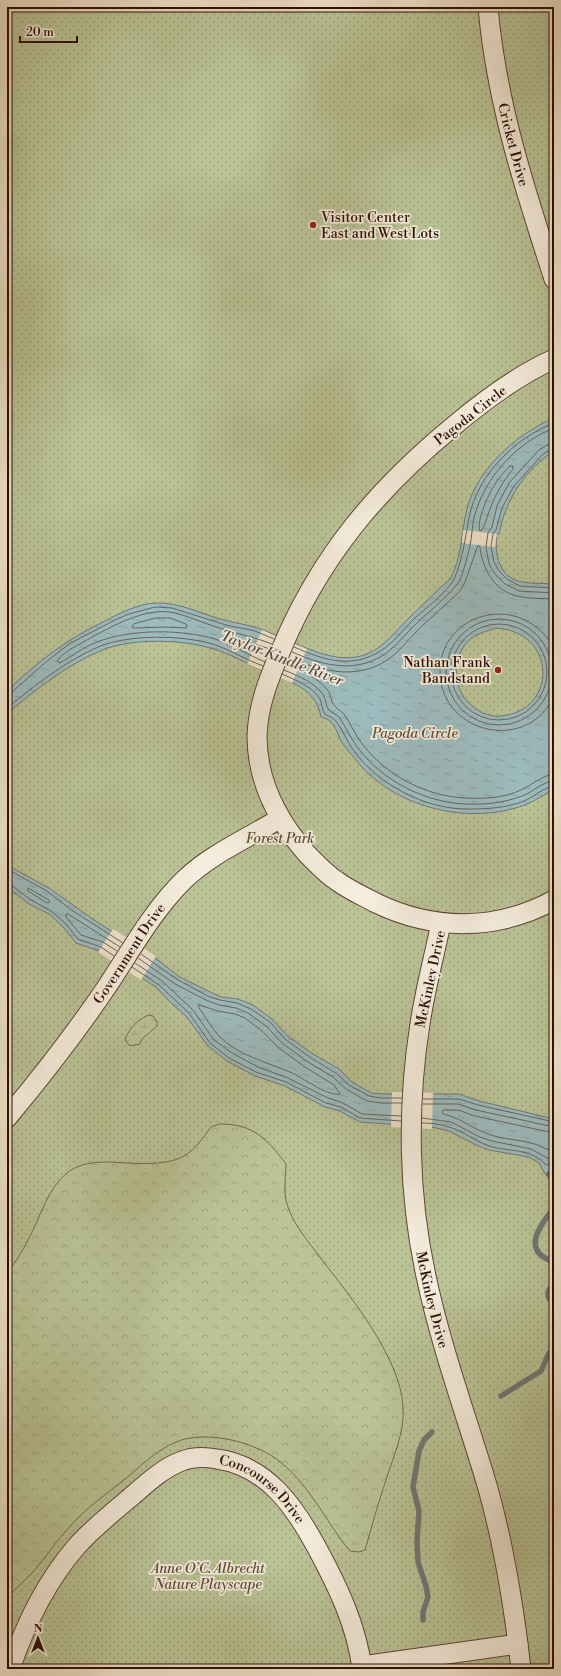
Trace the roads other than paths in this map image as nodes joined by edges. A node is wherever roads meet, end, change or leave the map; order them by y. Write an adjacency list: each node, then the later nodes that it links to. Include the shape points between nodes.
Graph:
1 (488, 7): 2 (street, Cricket Drive, via 497,74 513,148)
2 (554, 279)
3 (554, 359): 4 (street, Pagoda Circle, via 503,388 482,404 438,440 376,499 355,523 306,596 270,674 258,717 258,752 265,786)
4 (279, 819): 6 (street, Pagoda Circle, via 313,861 335,880 389,909 410,917); 7 (street, Government Drive, via 209,861 186,878 168,897 71,1038)
5 (554, 900): 6 (street, Pagoda Circle, via 504,920 464,924)
6 (441, 923): 8 (street, McKinley Drive, via 420,1023 413,1088 413,1184 425,1274 487,1486 506,1561)
7 (7, 1118)
8 (518, 1644): 9 (street, Concourse Drive); 11 (street, McKinley Drive)
9 (362, 1667): 10 (street, Concourse Drive, via 343,1601 330,1572 294,1508 256,1472 225,1460 195,1458 168,1468 111,1514 76,1547 36,1607)
10 (10, 1669)
11 (521, 1669)

